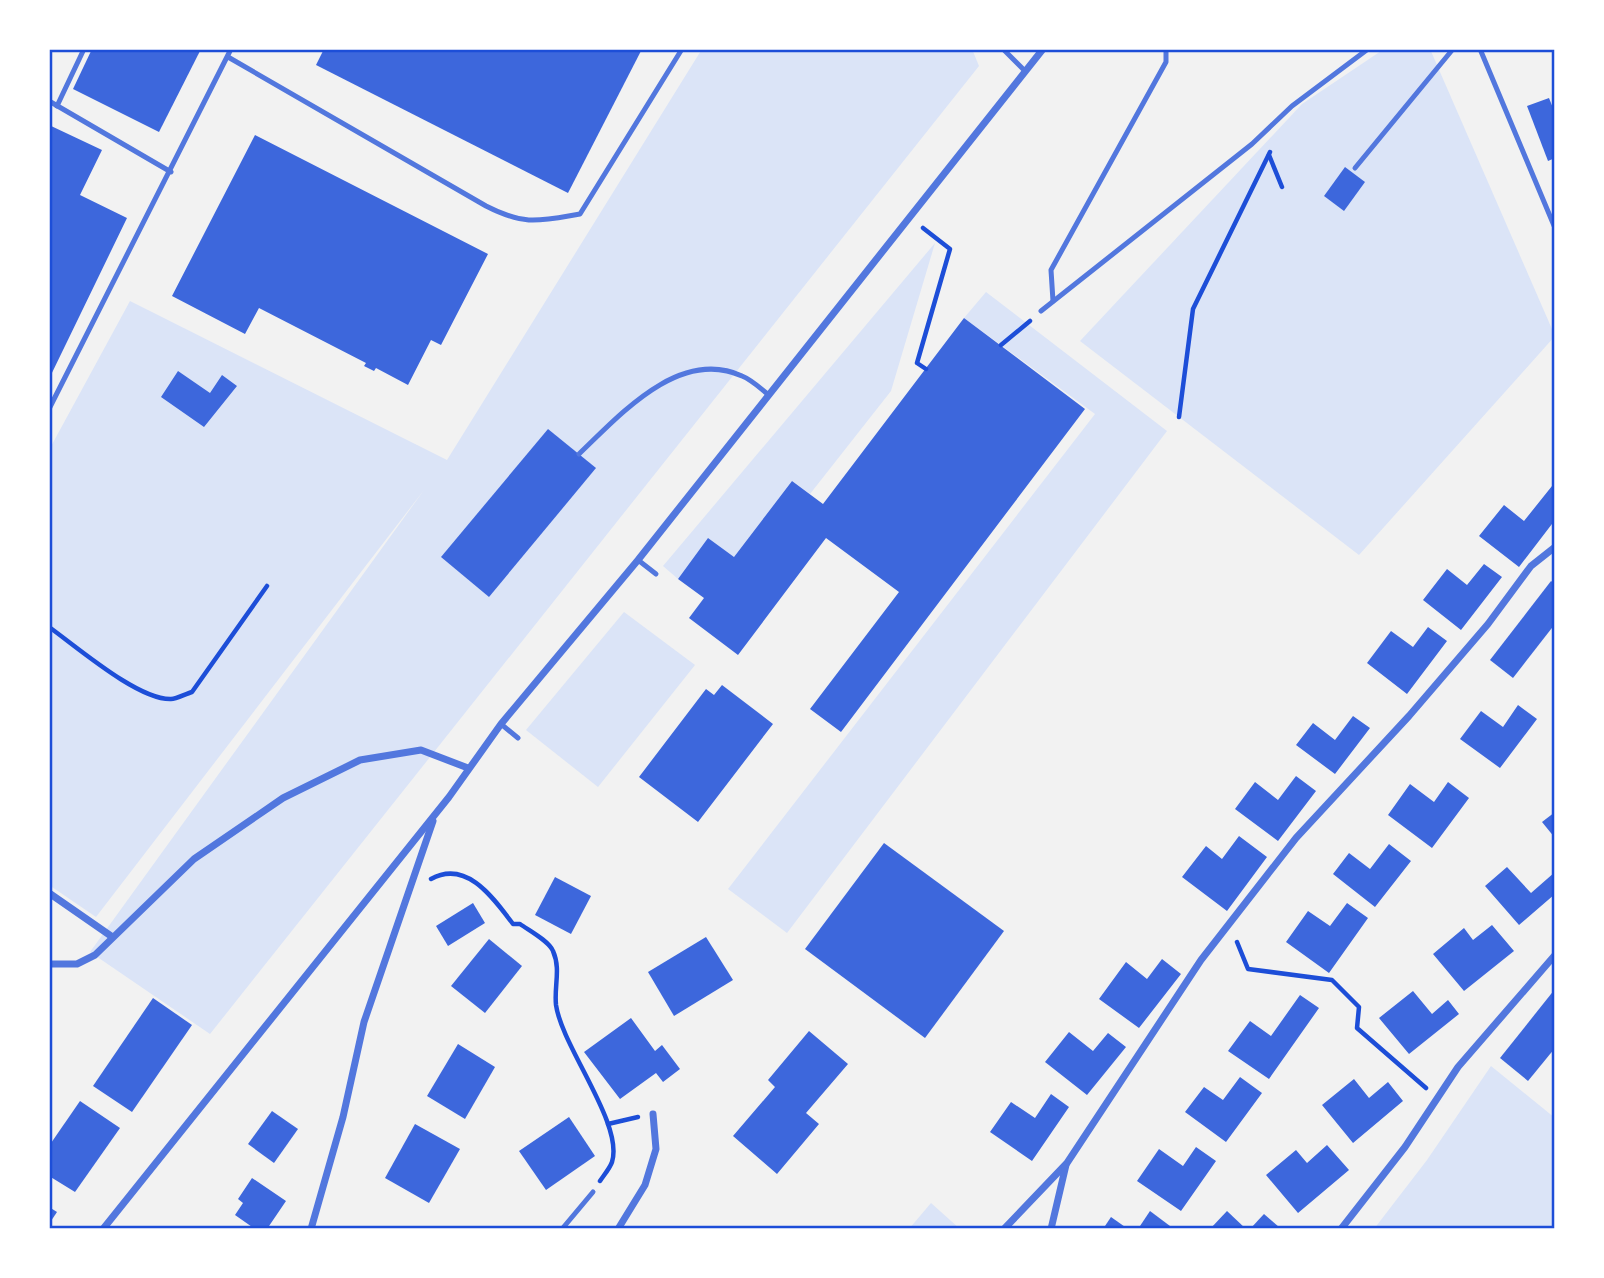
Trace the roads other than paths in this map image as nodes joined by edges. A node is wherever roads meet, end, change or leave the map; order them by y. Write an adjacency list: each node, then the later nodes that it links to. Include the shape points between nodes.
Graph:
1 (84, 49): 13 (lane)
2 (231, 49): 10 (lane)
3 (682, 49): 10 (lane, via 580,215 541,220 511,219 486,206)
4 (1003, 49): 11 (lane)
5 (1044, 49): 11 (street)
6 (1166, 49): 17 (lane, via 1166,62 1051,270)
7 (1368, 49): 17 (lane)
8 (1453, 49): 14 (lane)
9 (1480, 49): 16 (lane)
10 (228, 57): 15 (lane)
11 (1025, 72): 19 (street)
12 (49, 101): 13 (lane)
13 (57, 106): 15 (lane)
14 (1355, 168)
15 (171, 172): 20 (lane)
16 (1555, 228)
17 (1053, 301): 18 (lane)
18 (1041, 311)
19 (769, 395): 21 (lane, via 731,372 704,371 671,379 624,410); 23 (street)
20 (49, 409)
21 (579, 454)
22 (1555, 547): 34 (street, via 1531,566 1488,624 1296,838 1228,923)
23 (638, 560): 24 (lane); 25 (street)
24 (656, 574)
25 (501, 724): 26 (lane); 27 (street)
26 (518, 738)
27 (468, 768): 28 (street); 30 (street, via 421,750 359,760 283,798 194,859)
28 (449, 797): 36 (street); 37 (street, via 434,819 365,1022)
29 (49, 893): 30 (street)
30 (111, 936): 32 (street, via 94,955 77,964)
31 (1555, 955): 42 (street, via 1483,1037)
32 (49, 964)
33 (653, 1114): 39 (street, via 656,1149 645,1185)
34 (1067, 1163): 40 (street); 41 (street)
35 (593, 1192): 38 (lane)
36 (103, 1229)
37 (311, 1229)
38 (562, 1229)
39 (618, 1229)
40 (1004, 1229)
41 (1051, 1229)
42 (1341, 1229)

